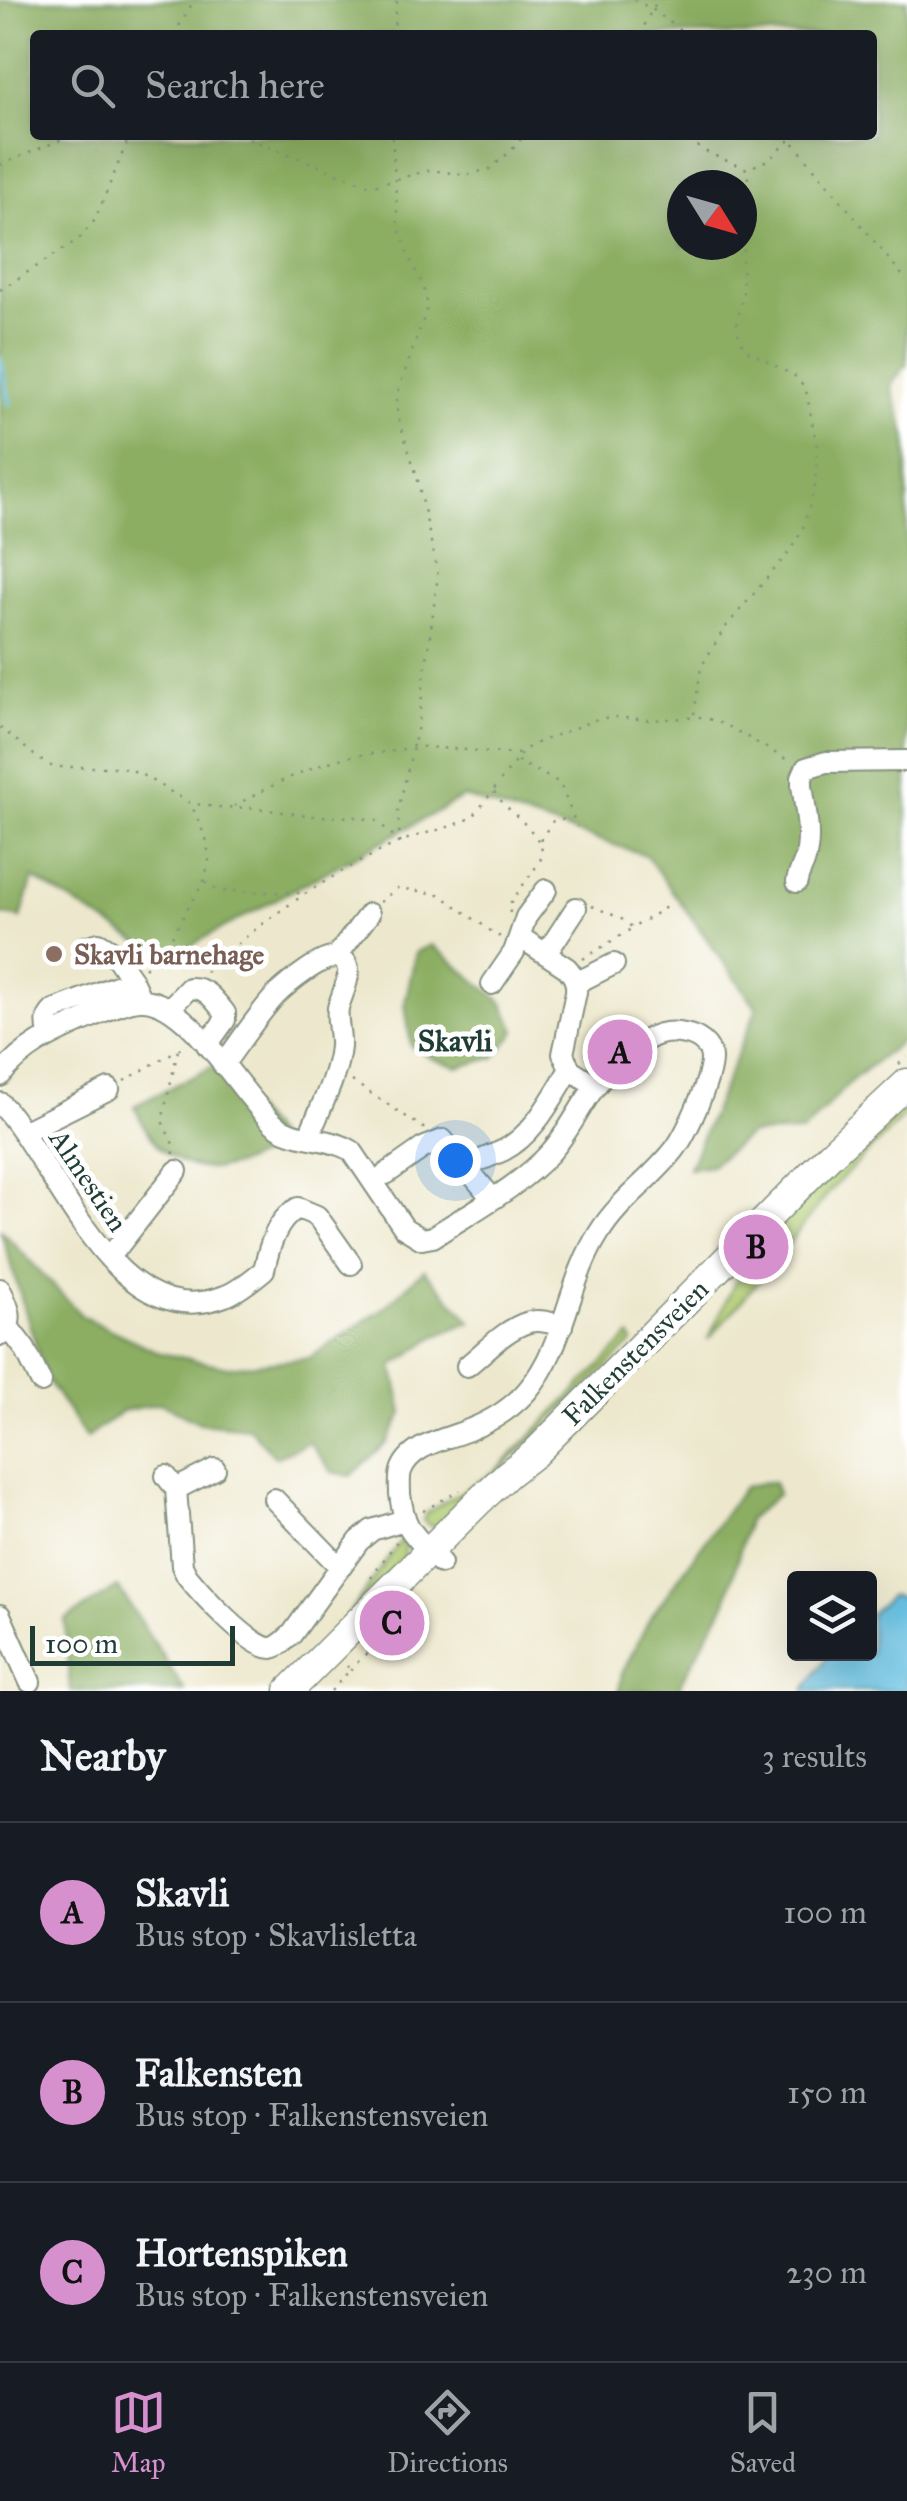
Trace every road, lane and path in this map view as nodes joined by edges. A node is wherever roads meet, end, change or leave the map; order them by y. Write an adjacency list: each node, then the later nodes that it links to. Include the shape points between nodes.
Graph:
1 (194, 0): 6 (path)
2 (397, 0): 7 (path)
3 (634, 0): 5 (path)
4 (659, 0): 5 (path)
5 (652, 9): 8 (path); 9 (path)
6 (177, 30)
7 (394, 30)
8 (642, 30)
9 (679, 30)
10 (60, 140): 18 (path)
11 (128, 140): 22 (path, via 79,240)
12 (251, 140): 20 (path, via 371,186)
13 (392, 140): 20 (path)
14 (520, 140): 20 (path, via 490,169 466,175 430,170)
15 (687, 140): 19 (path)
16 (786, 140): 19 (path, via 770,159)
17 (791, 140): 21 (path)
18 (0, 165)
19 (747, 169): 23 (path, via 751,209 739,339 806,390 817,448 815,487 789,552 724,628 701,667)
20 (393, 180): 25 (path, via 398,226 428,306 397,394 397,414 438,574)
21 (907, 281)
22 (0, 290)
23 (694, 716): 26 (path, via 598,719); 29 (path, via 726,725)
24 (0, 727): 31 (path, via 53,767 120,766)
25 (413, 746): 26 (path); 32 (path, via 346,757); 35 (path, via 398,811)
26 (520, 754): 27 (path)
27 (516, 760): 30 (path); 33 (path, via 560,784)
28 (907, 761): 29 (street)
29 (806, 768): 39 (street, via 807,846)
30 (494, 791): 35 (path, via 474,816); 36 (path)
31 (190, 803): 32 (path); 38 (path, via 207,841)
32 (230, 808): 35 (path, via 357,817 377,822)
33 (572, 818): 34 (path); 36 (path, via 553,821)
34 (577, 827)
35 (400, 842): 41 (path)
36 (539, 842): 37 (path, via 542,857)
37 (531, 874)
38 (204, 880): 41 (path, via 219,891); 53 (path)
39 (797, 882)
40 (546, 890): 45 (street)
41 (306, 893): 52 (path)
42 (670, 904): 50 (path, via 578,963)
43 (576, 908): 47 (street)
44 (368, 914): 45 (path, via 392,891 410,889 439,894 498,936); 48 (street)
45 (520, 937): 47 (street); 51 (street)
46 (84, 947): 53 (street, via 99,943 112,952)
47 (546, 954): 50 (street)
48 (336, 957): 57 (street, via 321,960 277,994); 58 (street, via 348,972)
49 (614, 964): 50 (street)
50 (573, 977): 59 (street, via 563,1054)
51 (492, 984)
52 (189, 988): 54 (street); 55 (street, via 207,993 225,1013)
53 (136, 990): 54 (street); 60 (street, via 116,1006 49,1035)
54 (170, 1008): 55 (street)
55 (204, 1041): 56 (path); 57 (street)
56 (178, 1050): 63 (path); 69 (path, via 162,1120)
57 (223, 1065): 66 (street, via 272,1122)
58 (335, 1069): 66 (street); 67 (path)
59 (570, 1069): 62 (street); 68 (street, via 528,1132)
60 (0, 1076)
61 (907, 1083): 82 (main road, Falkenstensveien)
62 (596, 1086): 71 (street, via 548,1156); 75 (street, via 664,1032 699,1039 711,1056 688,1128 598,1234)
63 (109, 1089): 65 (street, Almestien)
64 (0, 1103): 65 (street, Almestien)
65 (24, 1132): 72 (street, Almestien)
66 (309, 1136): 71 (street, via 352,1151 404,1228 422,1239)
67 (443, 1140): 68 (street); 70 (street)
68 (468, 1167): 71 (street)
69 (177, 1171): 72 (street, Almestien)
70 (386, 1174)
71 (492, 1198)
72 (109, 1258): 73 (street, Almestien, via 158,1294 210,1301 264,1270 270,1242 298,1208 318,1216)
73 (351, 1264)
74 (0, 1290): 76 (street, via 10,1320)
75 (562, 1326): 77 (street, via 530,1322); 81 (street, via 548,1362 524,1394 493,1418 407,1461 400,1487)
76 (4, 1332): 78 (street, via 25,1349)
77 (468, 1366)
78 (41, 1382)
79 (215, 1470): 83 (street, via 171,1483 182,1566 261,1646 280,1645 292,1634)
80 (274, 1500): 83 (street)
81 (404, 1520): 82 (street); 83 (street, via 372,1530)
82 (436, 1557): 89 (main road, Falkenstensveien); 90 (main road, Falkenstensveien)
83 (340, 1567)
84 (0, 1615): 86 (street)
85 (402, 1618): 87 (path)
86 (5, 1644): 88 (street)
87 (350, 1670)
88 (30, 1682)
89 (288, 1691)
90 (310, 1691)

